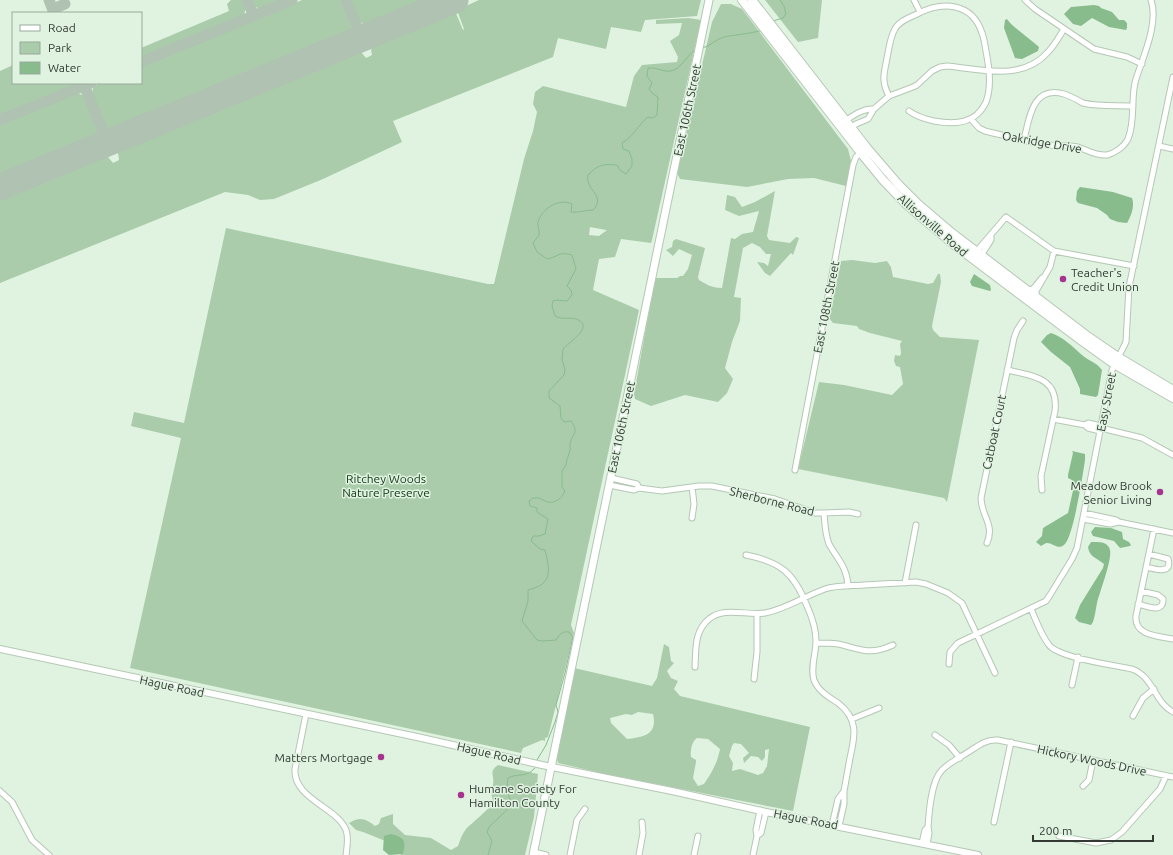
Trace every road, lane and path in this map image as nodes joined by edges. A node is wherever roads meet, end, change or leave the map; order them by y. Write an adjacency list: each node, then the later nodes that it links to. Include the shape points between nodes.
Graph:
1 (709, 0): 39 (main road, East 106th Street)
2 (742, 0): 8 (main road, Allisonville Road)
3 (752, 0): 8 (main road, Allisonville Road)
4 (914, 0): 7 (street)
5 (1025, 0): 9 (street)
6 (1151, 0): 10 (street, Oakridge Drive, via 1154,13)
7 (920, 12): 11 (street, via 932,7 949,6 966,12 982,33); 13 (street, via 903,20 892,34 883,79)
8 (761, 18): 18 (main road, Allisonville Road)
9 (1064, 30): 10 (street, via 1094,49 1127,57); 11 (street, via 1049,52 1034,64 1013,71)
10 (1142, 64): 14 (street, Oakridge Drive, via 1134,87)
11 (989, 71): 13 (street, via 943,66 932,71 917,85); 17 (street, via 986,101)
12 (1173, 77): 21 (street, Easy Street)
13 (889, 96): 15 (street)
14 (1133, 106): 20 (street, via 1088,103 1063,94 1044,95 1032,107); 20 (street, Oakridge Drive, via 1127,139 1114,152 1101,155 1076,147 1053,146)
15 (874, 110): 18 (street, via 856,114); 19 (street, via 868,119)
16 (909, 111): 17 (street, via 919,117 947,123)
17 (971, 119): 20 (street, Oakridge Drive, via 985,131)
18 (842, 123): 19 (main road, Allisonville Road)
19 (848, 130): 23 (main road, Allisonville Road)
20 (1024, 140)
21 (1159, 146): 22 (street); 26 (street, Easy Street)
22 (1173, 149)
23 (864, 150): 25 (main road, Allisonville Road, via 918,204); 38 (street, East 108th Street, via 853,165)
24 (1054, 251): 25 (street, via 1006,216 991,236 992,240); 26 (street); 27 (street, via 1050,267)
25 (977, 257): 28 (main road, Allisonville Road); 31 (main road, Allisonville Road)
26 (1134, 266): 31 (street, Easy Street, via 1129,293 1127,338)
27 (1044, 276): 28 (street, via 1033,289); 29 (street, via 1036,291)
28 (1026, 290): 29 (main road, Allisonville Road)
29 (1036, 297): 31 (main road, Allisonville Road)
30 (1023, 321): 32 (street, Catboat Court, via 1015,333)
31 (1116, 360): 33 (main road, Allisonville Road); 34 (main road, Allisonville Road); 36 (street, Easy Street)
32 (1007, 370): 35 (street, via 1046,381 1053,390 1056,400); 49 (street, Catboat Court, via 980,498 990,527)
33 (1173, 390)
34 (1173, 398)
35 (1053, 419): 36 (street, via 1085,425 1088,423); 41 (street, via 1041,476)
36 (1101, 428): 37 (street, via 1142,438); 44 (street, Easy Street)
37 (1173, 455)
38 (795, 470)
39 (610, 482): 40 (street, Sherborne Road, via 634,490 639,488 662,491); 81 (main road, East 106th Street)
40 (692, 487): 42 (street, Sherborne Road, via 721,488 774,499 809,512); 45 (street)
41 (1042, 490)
42 (824, 513): 43 (street, Sherborne Road, via 842,511); 54 (street, via 828,540 844,567)
43 (858, 514)
44 (1084, 516): 47 (street, via 1110,524 1119,522); 58 (street, Easy Street, via 1072,560 1047,599)
45 (692, 518)
46 (916, 525): 53 (street)
47 (1154, 529): 48 (street); 50 (street)
48 (1173, 533)
49 (987, 543)
50 (1149, 554): 52 (street); 52 (street, via 1168,559 1171,566 1166,570)
51 (746, 555): 56 (street, via 768,560 783,569 795,582)
52 (1146, 566): 55 (street)
53 (905, 583): 54 (street); 60 (street, via 923,583 955,597 964,607)
54 (848, 586): 56 (street, via 825,589)
55 (1141, 591): 57 (street); 57 (street, via 1158,594 1163,603 1157,608)
56 (804, 598): 59 (street); 62 (street, via 813,622)
57 (1138, 604): 61 (street, via 1136,618 1139,628 1147,633)
58 (1031, 609): 60 (street, Easy Street); 65 (street, via 1051,648)
59 (757, 614): 67 (street, via 723,613 709,619 698,634); 69 (street)
60 (977, 634): 66 (street, Easy Street, via 955,646 949,656); 68 (street)
61 (1173, 639)
62 (816, 643): 63 (street, via 838,644 868,651); 76 (street, via 813,671 816,685 843,707)
63 (893, 645)
64 (0, 649): 74 (street, Hague Road)
65 (1078, 657): 70 (street); 71 (street, via 1137,670 1146,677)
66 (949, 664)
67 (695, 667)
68 (995, 673)
69 (754, 679)
70 (1072, 685)
71 (1154, 690): 73 (street, via 1166,708); 75 (street, via 1143,698)
72 (879, 708): 76 (street)
73 (1173, 712)
74 (306, 714): 81 (street, Hague Road); 98 (street, via 296,781 345,827 348,839)
75 (1133, 716)
76 (852, 719): 86 (street, via 854,741)
77 (935, 735): 79 (street, via 949,745)
78 (1011, 742): 79 (street, Hickory Woods Drive, via 987,741); 80 (street, Hickory Woods Drive); 90 (street)
79 (960, 758): 95 (street, Hickory Woods Drive, via 944,768 938,776)
80 (1093, 760): 82 (street, Hickory Woods Drive); 84 (street, via 1089,780)
81 (551, 767): 88 (street, Hague Road); 96 (main road, East 106th Street)
82 (1166, 776): 83 (street, Hickory Woods Drive); 94 (street, via 1160,789 1114,838 1096,843)
83 (1173, 777)
84 (1083, 786)
85 (0, 791): 97 (street, via 12,802 32,840)
86 (844, 791): 91 (street, via 838,799); 92 (street)
87 (585, 809): 100 (street, via 577,820)
88 (763, 811): 91 (street, Hague Road); 103 (street, via 761,833 757,836)
89 (642, 822): 101 (street)
90 (994, 822)
91 (832, 825): 92 (street, Hague Road)
92 (839, 826): 95 (street, Hague Road)
93 (698, 836): 102 (street)
94 (1059, 836)
95 (925, 844): 104 (street, Hague Road)
96 (533, 854): 99 (street)
97 (49, 855)
98 (346, 855)
99 (546, 855)
100 (570, 855)
101 (639, 855)
102 (694, 855)
103 (753, 855)
104 (978, 855)

